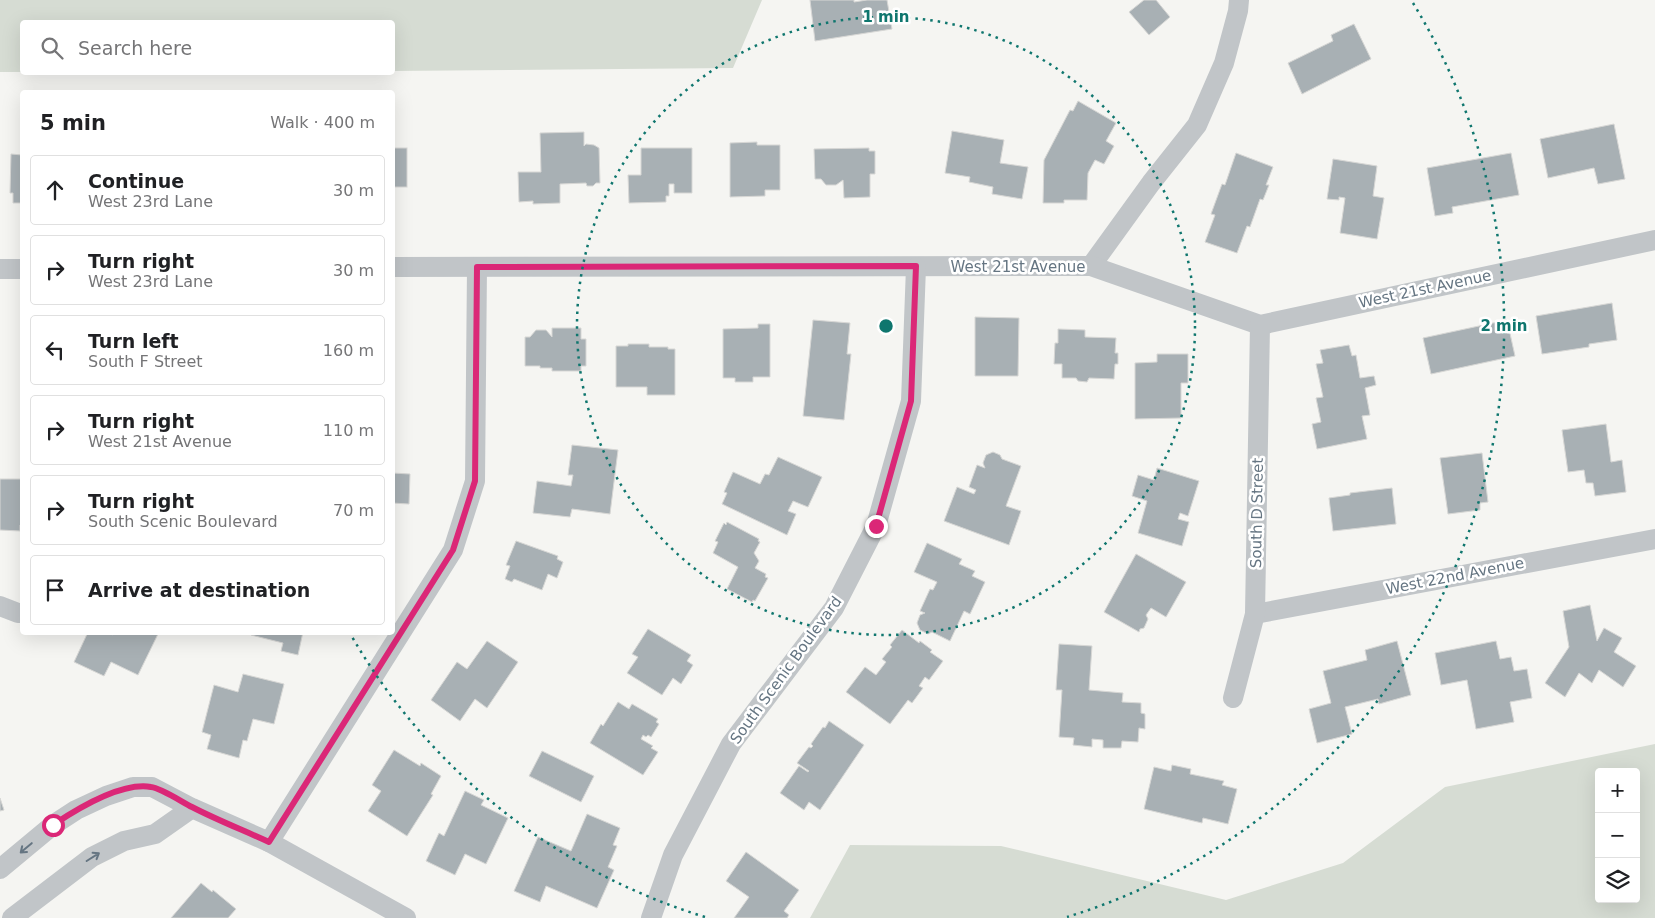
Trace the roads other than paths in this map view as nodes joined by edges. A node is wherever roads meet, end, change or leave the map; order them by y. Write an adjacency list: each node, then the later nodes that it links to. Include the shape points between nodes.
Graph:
1 (1239, 0): 4 (street, via 1224,63 1196,125)
2 (1655, 240): 9 (street, West 21st Avenue)
3 (916, 266): 4 (street, West 21st Avenue); 6 (street, West 21st Avenue); 18 (street, South Scenic Boulevard, via 911,401 876,526 834,608 731,744 673,855)
4 (1091, 266): 9 (street, West 21st Avenue)
5 (395, 267): 6 (street, West 21st Avenue)
6 (477, 267): 14 (street, via 475,481 453,550)
7 (0, 269): 8 (street)
8 (20, 269)
9 (1260, 324): 11 (street, South D Street)
10 (1655, 539): 11 (street, West 22nd Avenue)
11 (1255, 614): 12 (street, South D Street)
12 (1232, 698)
13 (192, 808): 14 (street); 15 (street, one-way to 15, via 152,787 133,788 106,796 53,825); 16 (street, one-way to 13, via 92,857 124,841 155,834)
14 (269, 842): 17 (street)
15 (0, 869)
16 (12, 918)
17 (406, 918)
18 (651, 918)

